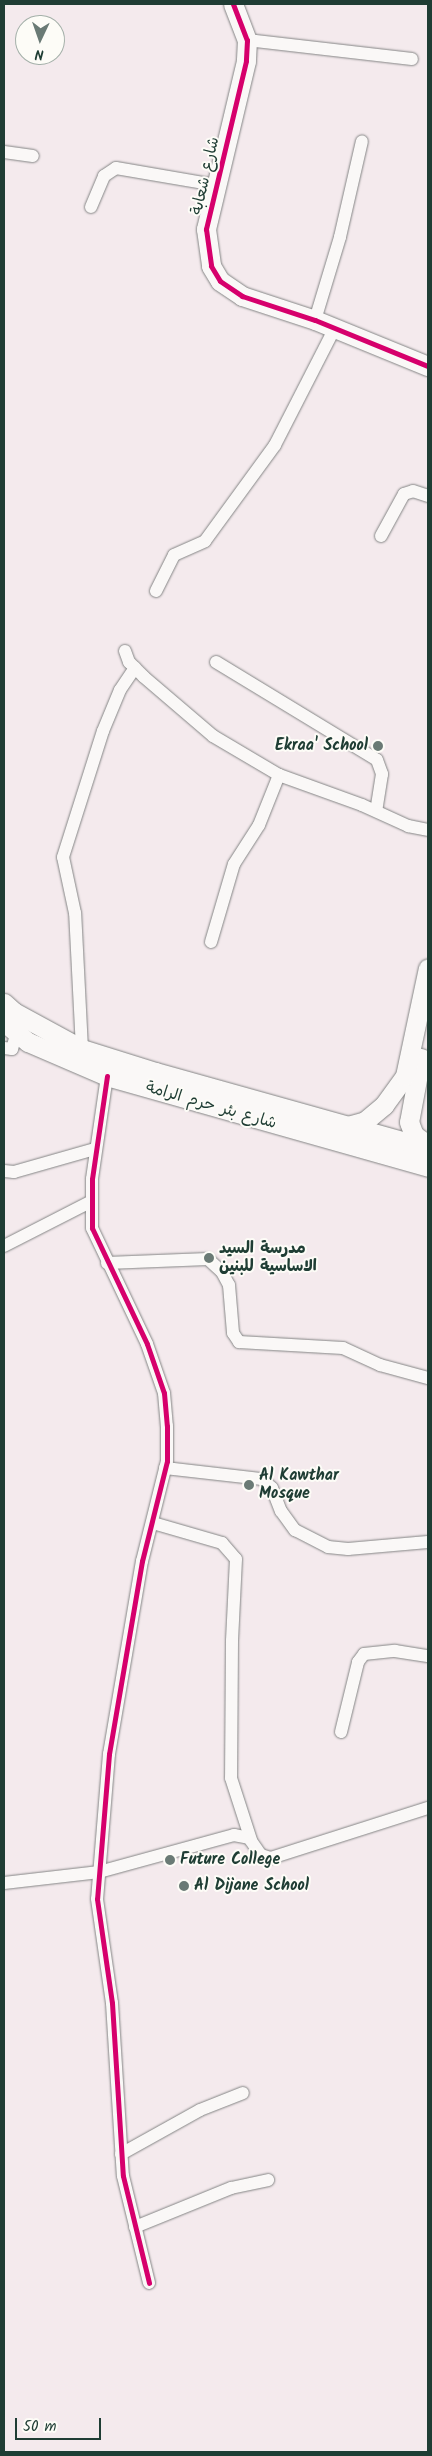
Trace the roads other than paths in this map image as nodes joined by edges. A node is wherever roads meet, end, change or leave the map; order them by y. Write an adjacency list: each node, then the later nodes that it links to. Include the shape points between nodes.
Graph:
1 (233, 4): 2 (main road, شارع شعابة)
2 (247, 40): 3 (street); 7 (main road, شارع شعابة, via 243,79)
3 (412, 59)
4 (362, 141): 9 (street, via 340,237)
5 (4, 152): 6 (street)
6 (33, 156)
7 (215, 186): 8 (street, via 116,168 104,176); 9 (main road, شارع شعابة, via 206,230 207,249 211,266 220,281 242,296)
8 (91, 207)
9 (315, 320): 10 (main road, شارع شعابة)
10 (335, 328): 11 (main road, شارع شعابة); 14 (street, via 275,445 205,541 174,555)
11 (428, 366)
12 (428, 496): 13 (street, via 413,491 404,494)
13 (381, 536)
14 (156, 591)
15 (125, 651): 17 (street)
16 (216, 662): 19 (street, via 376,760 382,775)
17 (136, 668): 18 (street, via 214,736); 27 (street, via 120,690 104,731 63,857 75,914)
18 (280, 775): 19 (street); 21 (street, via 259,825 234,864)
19 (376, 811): 20 (street, via 408,826)
20 (428, 830)
21 (211, 942)
22 (428, 968): 29 (main road)
23 (4, 1003): 27 (main road, شارع بئر حرم الرامة, via 14,1012)
24 (428, 1026): 31 (main road)
25 (10, 1027): 26 (street, via 12,1049); 28 (main road, شارع بئر حرم الرامة, via 49,1053)
26 (4, 1048)
27 (82, 1049): 30 (main road, شارع بئر حرم الرامة)
28 (107, 1076): 31 (main road, شارع بئر حرم الرامة); 33 (street)
29 (405, 1076): 30 (main road, via 384,1105 365,1121); 31 (main road)
30 (348, 1126): 31 (main road, شارع بئر حرم الرامة)
31 (399, 1142): 32 (main road, شارع بئر حرم الرامة); 34 (main road, شارع بئر حرم الرامة)
32 (428, 1146)
33 (96, 1149): 35 (street, via 14,1172); 36 (street)
34 (428, 1167)
35 (4, 1171)
36 (90, 1202): 37 (street); 38 (street, via 92,1228)
37 (4, 1246)
38 (107, 1263): 39 (street, via 208,1259 222,1272 229,1285 233,1333 239,1342 343,1348 380,1365); 40 (street, via 147,1344 164,1393)
39 (428, 1378)
40 (165, 1468): 41 (street); 42 (street, via 262,1479 270,1485 281,1511 293,1527 328,1547)
41 (153, 1523): 46 (street, via 222,1544 236,1559 231,1778); 47 (street, via 142,1561 109,1754)
42 (428, 1542)
43 (428, 1656): 44 (street, via 395,1652 364,1654 358,1662)
44 (341, 1732)
45 (428, 1808): 46 (street, via 271,1858 261,1854)
46 (251, 1840): 47 (street, via 234,1834)
47 (99, 1872): 48 (street); 50 (street, via 97,1899 112,2003)
48 (4, 1883)
49 (243, 2093): 50 (street, via 206,2107)
50 (122, 2154): 52 (street)
51 (268, 2180): 52 (street, via 231,2188)
52 (135, 2226): 53 (street)
53 (149, 2283)

